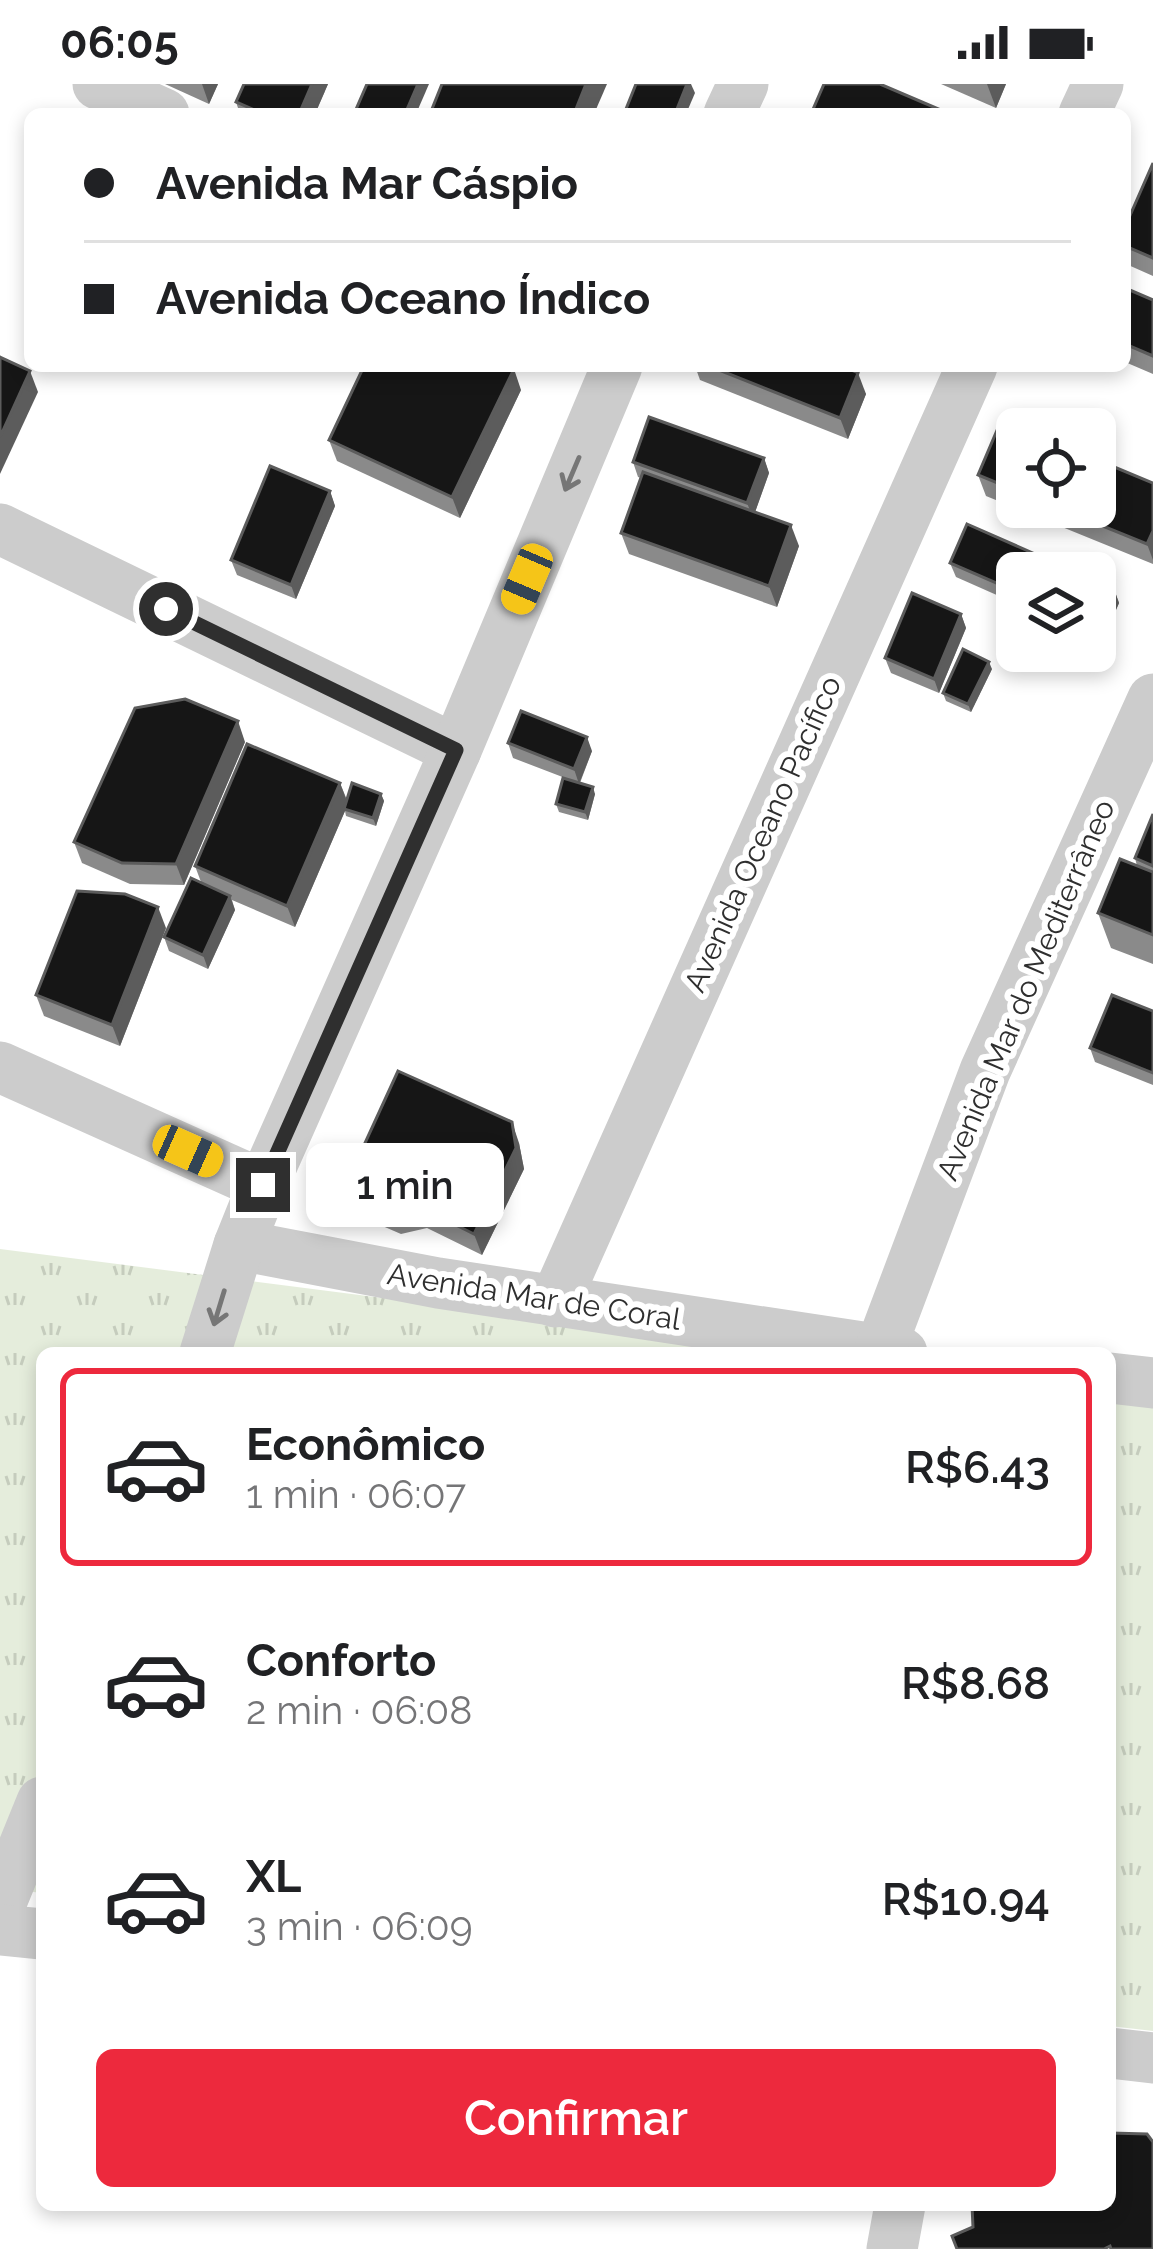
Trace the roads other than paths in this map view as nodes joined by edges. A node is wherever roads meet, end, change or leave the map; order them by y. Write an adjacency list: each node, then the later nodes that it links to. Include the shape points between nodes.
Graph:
1 (98, 84): 2 (street)
2 (151, 108)
3 (614, 372): 7 (street, one-way to 7)
4 (969, 372): 11 (street, Avenida Oceano Pacífico)
5 (0, 529): 7 (street)
6 (1153, 699): 14 (street, Avenida Mar do Mediterrâneo, via 985,1071)
7 (456, 750): 9 (street)
8 (0, 1067): 9 (street)
9 (263, 1185): 10 (street)
10 (239, 1245): 11 (street, Avenida Mar de Coral); 12 (street, one-way to 12)
11 (555, 1301): 13 (street, Avenida Mar de Coral)
12 (207, 1347)
13 (858, 1347)
14 (893, 1347)
15 (1116, 1379): 16 (street)
16 (1153, 1383)
17 (36, 1817): 18 (street)
18 (0, 1905)
19 (0, 1930): 20 (street)
20 (36, 1933)
21 (1116, 2054): 22 (street)
22 (1153, 2058)
23 (899, 2211): 24 (street)
24 (892, 2249)

